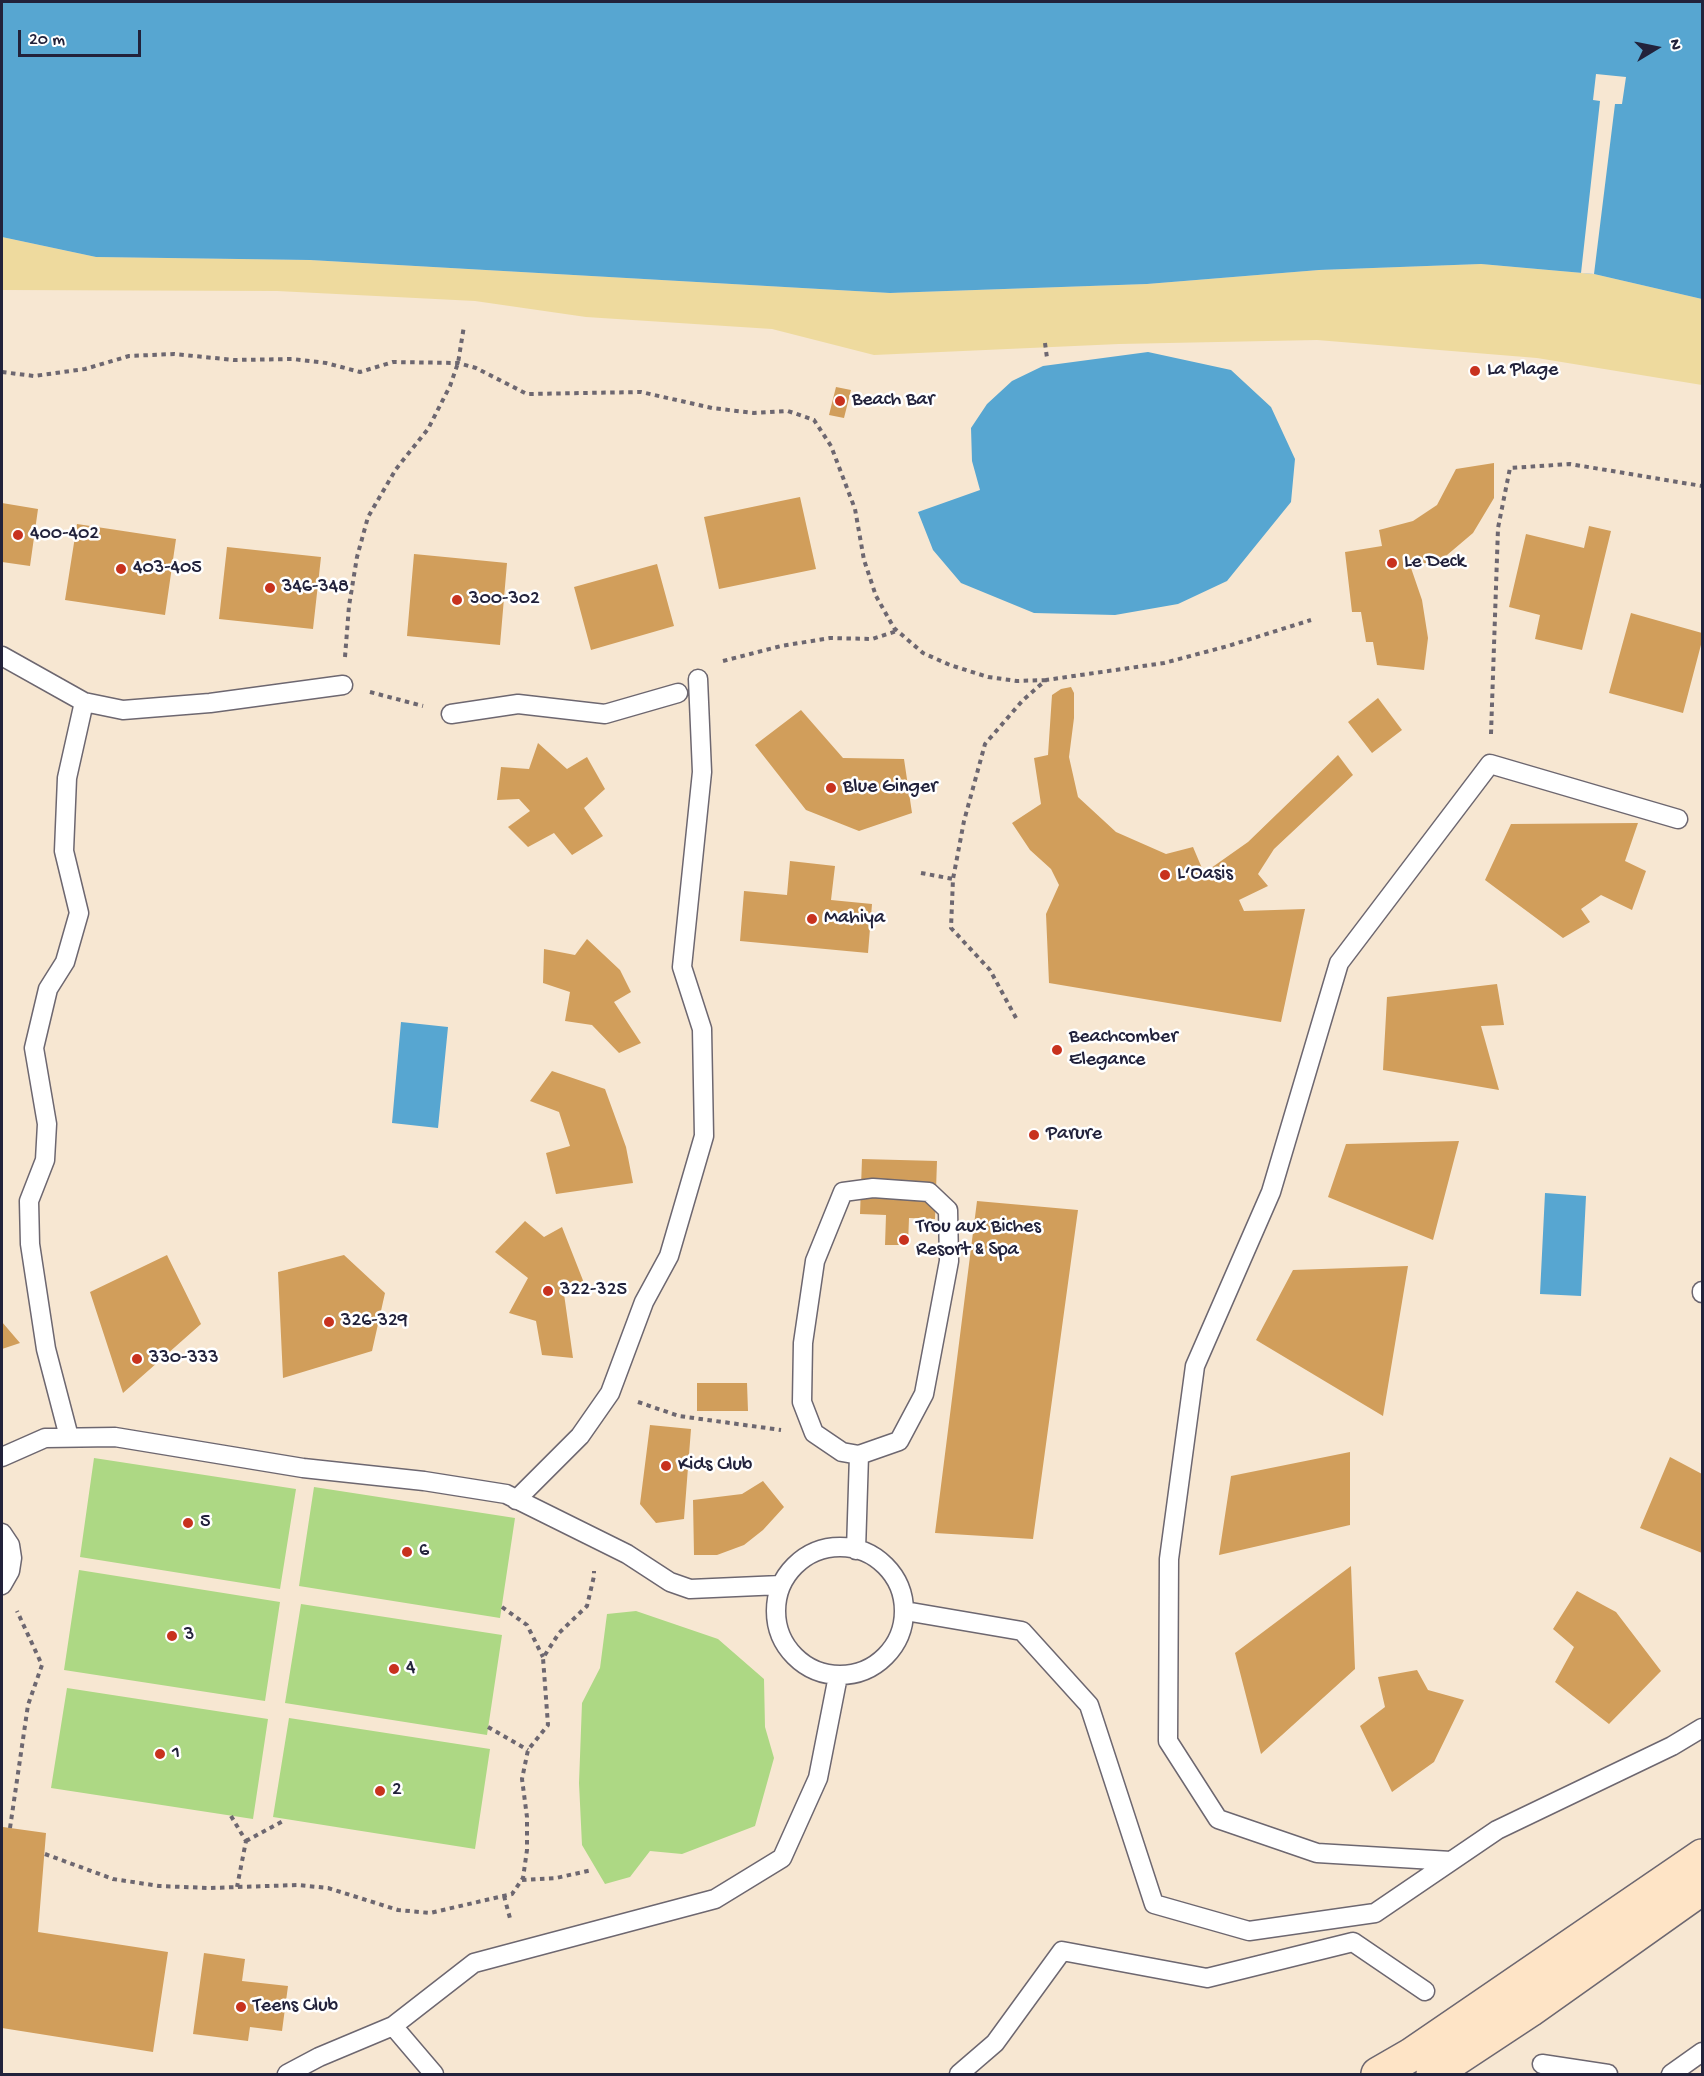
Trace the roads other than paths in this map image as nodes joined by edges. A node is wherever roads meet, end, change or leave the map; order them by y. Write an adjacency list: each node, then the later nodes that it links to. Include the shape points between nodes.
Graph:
1 (2, 656): 5 (lane)
2 (698, 678): 11 (lane, via 702,772 682,967 702,1029 704,1136 669,1256 644,1302 610,1393 580,1436)
3 (343, 685): 5 (lane, via 123,710)
4 (678, 693): 6 (lane, via 605,714 519,704)
5 (84, 702): 8 (lane, via 67,778 64,851 79,913 65,962 48,989 34,1048 47,1124 45,1160 29,1201 30,1244 46,1349)
6 (451, 714)
7 (1678, 819): 20 (lane, via 1490,764 1339,963 1271,1192 1195,1366 1169,1559 1168,1742 1218,1819 1317,1853)
8 (69, 1437): 10 (lane, via 45,1438); 11 (lane, via 115,1437 303,1468 424,1481 506,1494)
9 (859, 1455): 9 (lane, via 842,1452 814,1433 802,1402 803,1343 815,1261 843,1192 873,1188 929,1192 948,1210 949,1262 924,1394 899,1440); 13 (lane)
10 (2, 1457)
11 (516, 1500): 15 (lane, via 690,1589)
12 (2, 1533): 14 (lane, via 12,1558)
13 (856, 1550): 15 (lane, via 840,1546 814,1552 795,1565); 16 (lane, via 885,1565 900,1586)
14 (3, 1584)
15 (781, 1585): 17 (lane, via 776,1609 779,1633 792,1654 812,1670)
16 (905, 1611): 17 (lane, via 900,1637 885,1658 863,1672); 20 (lane, via 1022,1631 1089,1705 1154,1904 1249,1931 1295,1925 1375,1913)
17 (838, 1676): 23 (lane, via 818,1778 782,1858 715,1899 474,1963)
18 (1702, 1728): 20 (lane, via 1497,1830)
19 (1702, 1856): 29 (main road)
20 (1451, 1861)
21 (1702, 1888): 30 (main road)
22 (1425, 1991): 28 (lane, via 1353,1942 1206,1978 1062,1951 994,2043)
23 (393, 2026): 26 (lane); 27 (lane)
24 (1702, 2052): 32 (lane)
25 (1542, 2064): 31 (lane)
26 (287, 2074)
27 (434, 2074)
28 (959, 2074)
29 (1378, 2074)
30 (1433, 2074)
31 (1608, 2074)
32 (1671, 2074)

